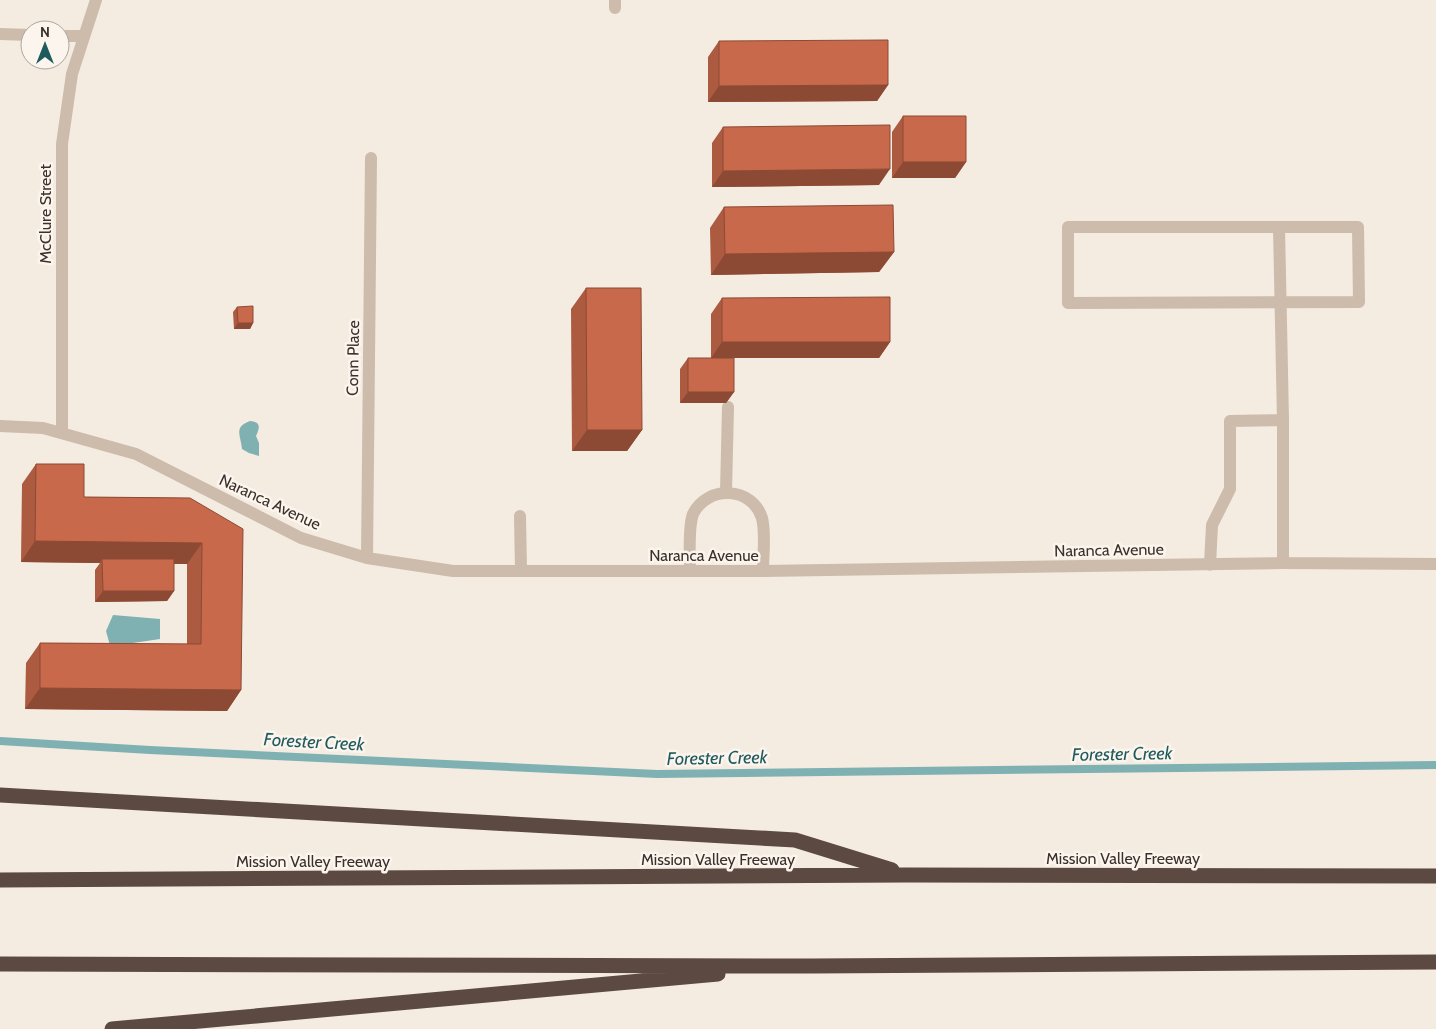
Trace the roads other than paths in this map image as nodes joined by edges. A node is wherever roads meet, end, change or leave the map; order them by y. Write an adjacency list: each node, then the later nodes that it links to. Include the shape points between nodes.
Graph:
1 (96, 0): 5 (street, McClure Street)
2 (0, 34): 3 (street)
3 (20, 35)
4 (70, 36): 5 (street)
5 (84, 36): 12 (street, McClure Street, via 72,74 62,144)
6 (371, 158): 15 (street, Conn Place)
7 (1279, 227): 8 (street); 8 (street, via 1358,227 1359,302); 8 (street, via 1068,227 1068,303)
8 (1281, 302): 10 (street)
9 (728, 407): 13 (street)
10 (1283, 420): 16 (street); 18 (street, via 1230,422 1230,489 1212,525)
11 (0, 426): 12 (street, Naranca Avenue, via 43,428)
12 (62, 433): 15 (street, Naranca Avenue, via 136,454 301,538)
13 (726, 492): 20 (street, via 708,498 693,515); 21 (street, via 747,498 760,513 764,534)
14 (520, 516): 19 (street)
15 (367, 558): 19 (street, Naranca Avenue, via 453,571)
16 (1283, 563): 17 (street, Naranca Avenue); 18 (street, Naranca Avenue)
17 (1436, 564)
18 (1210, 565): 21 (street, Naranca Avenue)
19 (521, 571): 20 (street, Naranca Avenue)
20 (690, 571): 21 (street, Naranca Avenue)
21 (763, 571)
22 (0, 795): 23 (highway, via 795,840)
23 (908, 875): 24 (highway, Mission Valley Freeway); 25 (highway, Mission Valley Freeway)
24 (1436, 876)
25 (0, 880)
26 (1436, 962): 28 (highway)
27 (0, 964): 28 (highway)
28 (812, 966): 29 (highway)
29 (112, 1029)

